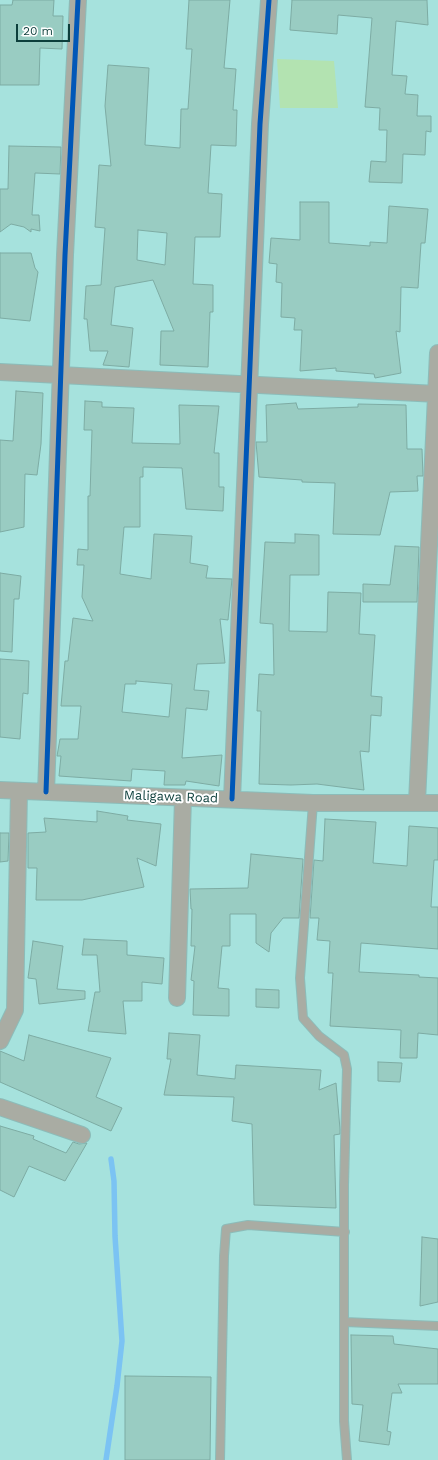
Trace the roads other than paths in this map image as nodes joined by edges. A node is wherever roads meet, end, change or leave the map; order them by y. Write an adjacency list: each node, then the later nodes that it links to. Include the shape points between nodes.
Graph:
1 (78, 0): 5 (street)
2 (269, 0): 6 (street, via 260,124)
3 (438, 353): 7 (street)
4 (0, 372): 5 (street)
5 (61, 374): 6 (street); 10 (street)
6 (249, 385): 7 (street); 12 (street)
7 (437, 394): 13 (street)
8 (0, 790): 9 (street, Maligawa Road)
9 (19, 790): 10 (street, Maligawa Road); 17 (street, via 15,1010)
10 (46, 792): 11 (street, Maligawa Road)
11 (183, 798): 12 (street, Maligawa Road); 16 (street)
12 (232, 799): 14 (street, Maligawa Road)
13 (417, 802): 14 (street, Maligawa Road); 15 (street, Maligawa Road)
14 (313, 803): 20 (lane, via 300,978 303,1018 319,1036 344,1055 347,1069)
15 (438, 803)
16 (177, 998)
17 (0, 1041)
18 (0, 1107): 19 (street)
19 (82, 1135)
20 (345, 1232): 21 (lane); 23 (lane, via 248,1225 226,1229)
21 (345, 1322): 22 (lane); 24 (lane, via 344,1421)
22 (438, 1326)
23 (220, 1460)
24 (347, 1460)

